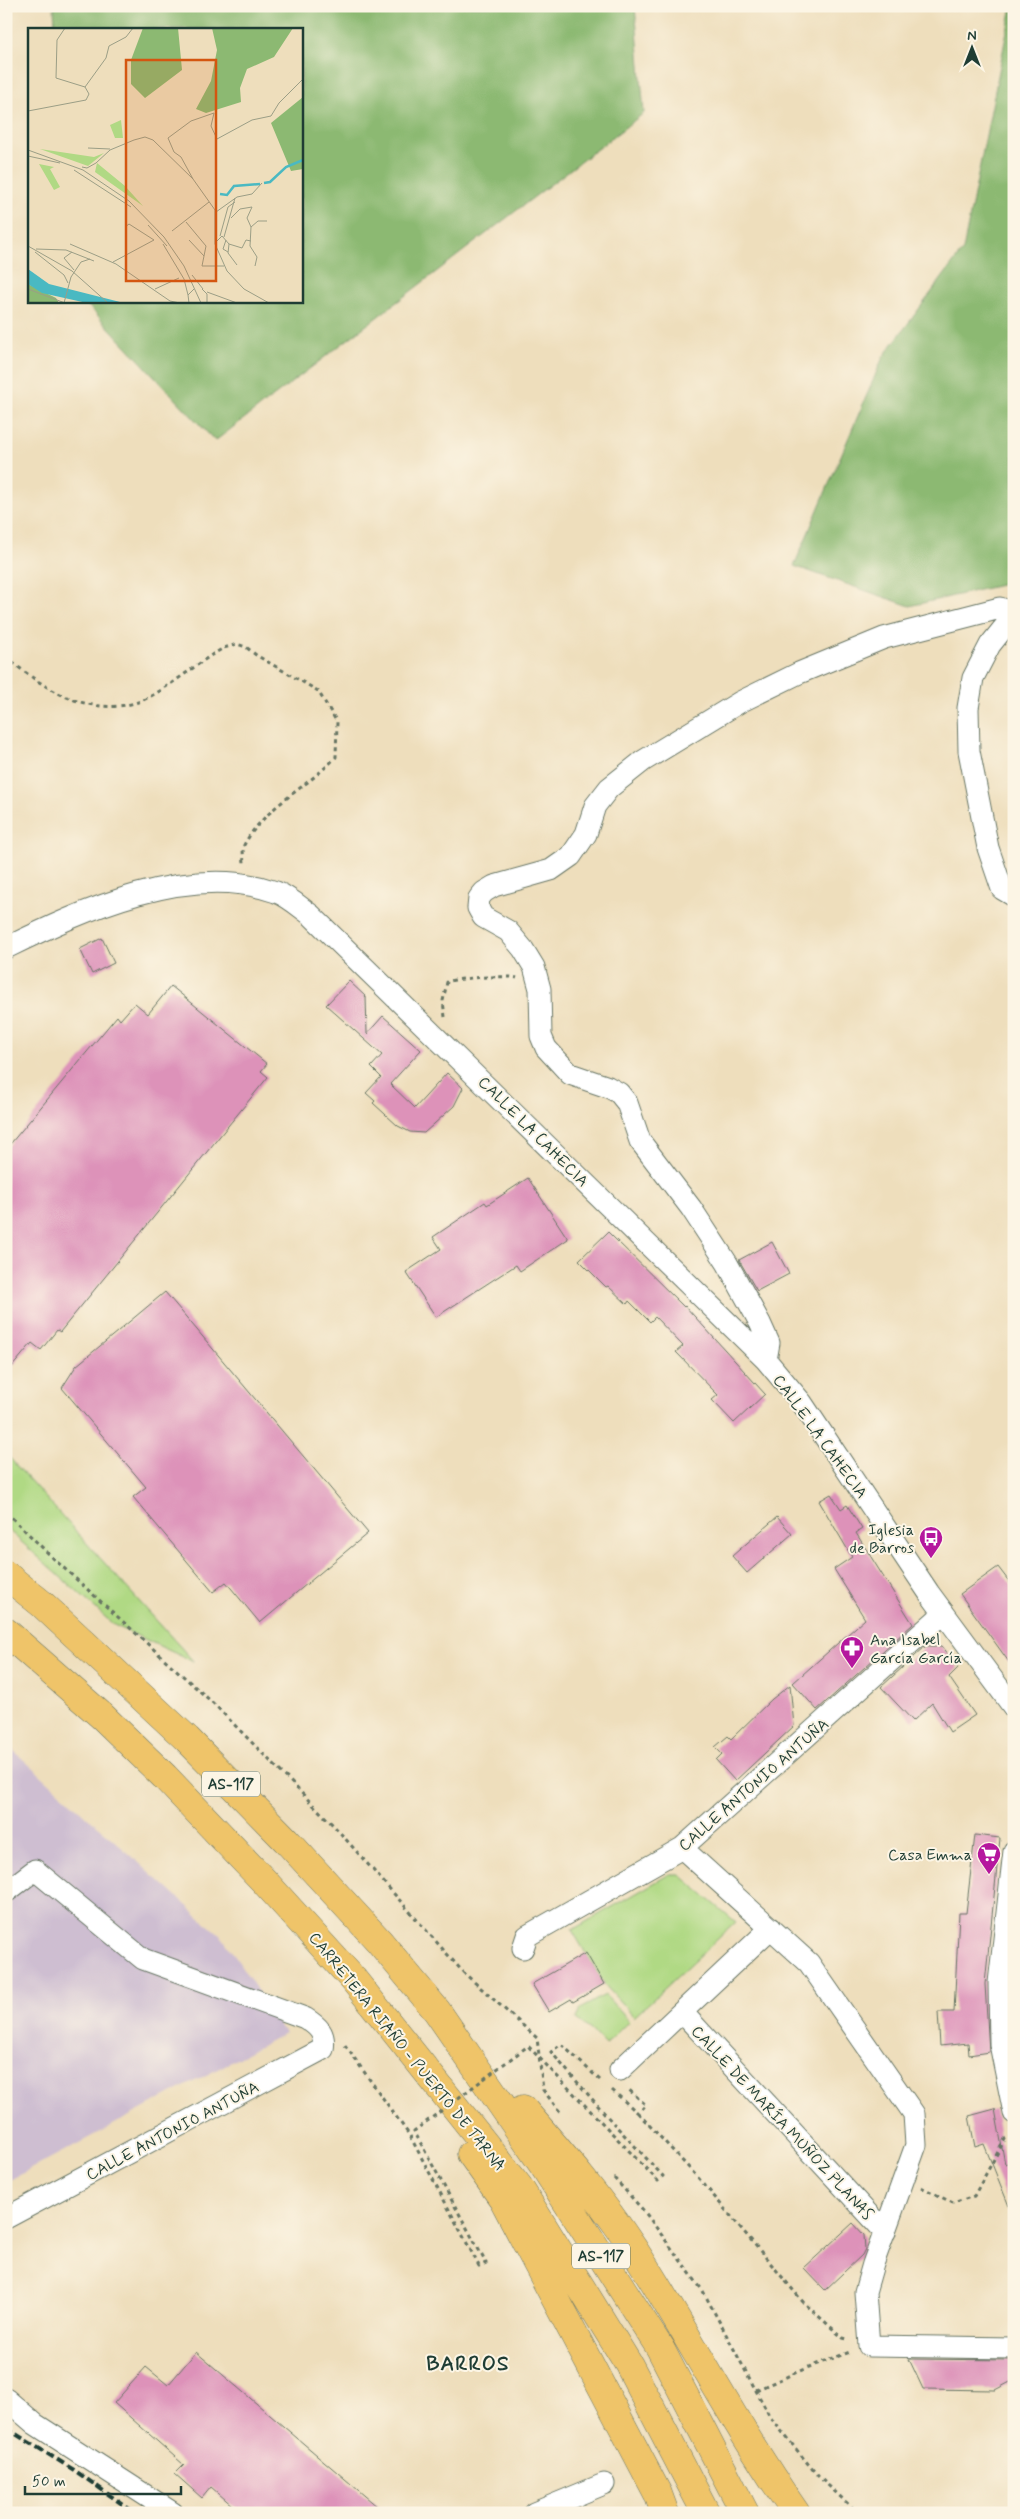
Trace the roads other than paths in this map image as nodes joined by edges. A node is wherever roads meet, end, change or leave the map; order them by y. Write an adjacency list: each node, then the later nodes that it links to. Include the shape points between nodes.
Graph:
1 (1014, 614): 2 (street, via 990,645 973,678 968,708 969,751 988,848 1002,889); 4 (street, via 1000,608 884,638 799,673 740,702 643,761 609,788 595,806 586,834 571,856 551,870 494,886 479,898 478,908 483,917 508,931 534,967 540,989 541,1036 546,1048 570,1074 619,1093 640,1141 691,1208 727,1263 769,1343)
2 (1014, 896)
3 (6, 948): 4 (street, CALLE LA CAHECIA, via 91,910 178,885 218,880 244,882 278,892 311,915)
4 (766, 1360): 6 (street, CALLE LA CAHECIA, via 829,1440)
5 (6, 1575): 16 (highway, AS-117, via 42,1604 200,1752 379,1941)
6 (944, 1613): 8 (street, CALLE LA CAHECIA); 9 (street, CALLE ANTONIO ANTUÑA)
7 (6, 1632): 18 (highway, CARRETERA RIAÑO - PUERTO DE TARNA / AS-117, via 104,1716 165,1776 353,1980)
8 (1014, 1708)
9 (682, 1848): 12 (street); 13 (street, CALLE ANTONIO ANTUÑA, via 527,1936)
10 (1014, 1851): 15 (street)
11 (6, 1892): 22 (street, CALLE ANTONIO ANTUÑA, via 35,1870 143,1959 305,2018 322,2033 323,2049)
12 (771, 1928): 17 (street); 23 (street, via 809,1963 914,2114 916,2145)
13 (523, 1948)
14 (1014, 1959): 15 (lane)
15 (999, 1983): 20 (street, via 1000,2044)
16 (437, 2011): 31 (highway, AS-117, via 543,2165 660,2348); 32 (highway, via 560,2152 632,2246 704,2362 762,2465)
17 (682, 2012): 19 (street); 23 (street, CALLE DE MARÍA MUÑOZ PLANAS)
18 (412, 2054): 29 (highway, via 426,2091 503,2199); 30 (highway, CARRETERA RIAÑO - PUERTO DE TARNA / AS-117, via 519,2187 629,2365)
19 (617, 2080)
20 (1011, 2088): 21 (street)
21 (1014, 2114)
22 (6, 2218)
23 (885, 2232): 24 (street, via 865,2292 870,2346)
24 (1014, 2348)
25 (6, 2399): 27 (street, via 35,2424)
26 (604, 2484): 28 (street)
27 (173, 2513)
28 (534, 2513)
29 (665, 2513)
30 (706, 2513)
31 (745, 2513)
32 (796, 2513)

